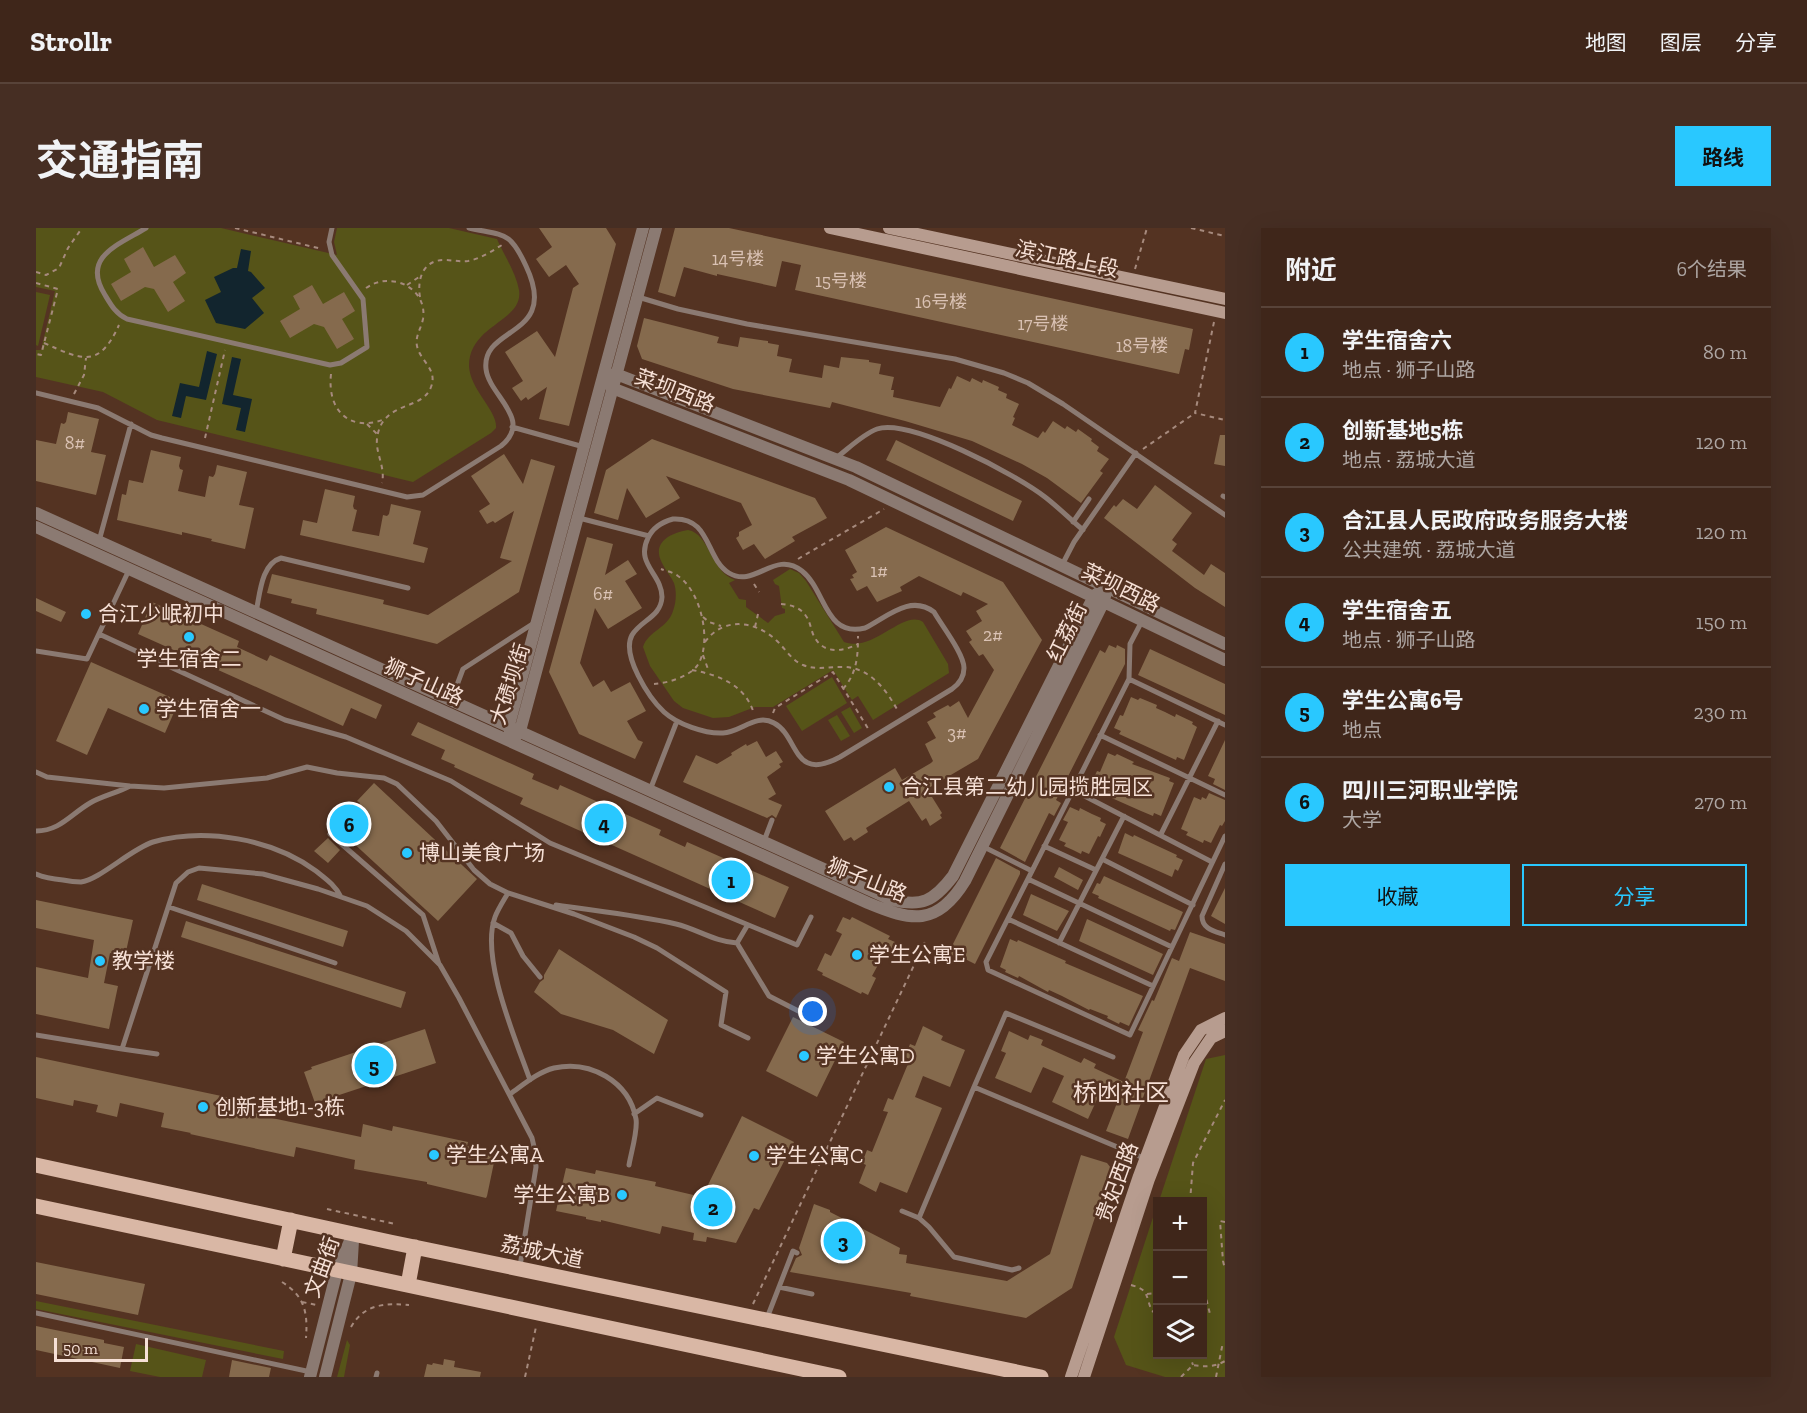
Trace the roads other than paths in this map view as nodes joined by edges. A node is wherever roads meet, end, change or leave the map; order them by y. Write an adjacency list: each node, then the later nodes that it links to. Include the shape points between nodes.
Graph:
1 (146, 228): 2 (lane, via 107,252 97,269 99,286 122,316 332,365 367,347 363,299 331,251)
2 (332, 228)
3 (469, 228): 16 (lane, via 512,240 532,279 535,301 526,321 490,349 485,367 510,413)
4 (643, 228): 12 (street, 大碛坝街)
5 (656, 228): 8 (street, 大碛坝街)
6 (830, 228): 10 (main road, 滨江路上段)
7 (889, 228): 9 (main road, 滨江路上段)
8 (637, 297): 11 (street, 大碛坝街); 18 (lane, via 747,324 993,369 1028,383)
9 (1225, 299)
10 (1221, 312)
11 (616, 374): 12 (street, 菜坝西路); 13 (street, 大碛坝街); 19 (street, 菜坝西路)
12 (603, 376): 13 (street, 菜坝西路); 17 (street, 大碛坝街)
13 (612, 388): 23 (street, 大碛坝街); 32 (street, 菜坝西路, via 788,455)
14 (36, 393): 15 (lane, via 98,408)
15 (131, 424): 16 (lane, via 151,435 412,498 501,446); 28 (lane)
16 (512, 427): 17 (lane)
17 (584, 447): 23 (street, 大碛坝街)
18 (1136, 453): 22 (lane); 26 (lane)
19 (835, 459): 24 (lane, via 878,429 908,430 1019,479); 30 (street, 菜坝西路)
20 (1089, 499): 24 (lane)
21 (36, 513): 28 (street, 狮子山路)
22 (1225, 515)
23 (572, 516): 27 (lane); 38 (street, 大碛坝街); 49 (street, 大碛坝街)
24 (1073, 522): 26 (lane)
25 (36, 527): 31 (street, 狮子山路)
26 (1083, 530): 30 (lane)
27 (649, 536): 46 (lane, via 644,549 646,564 662,598 655,615 632,636 630,656 664,712); 46 (lane, via 666,521 680,519 697,527 722,567 733,575 752,576 770,566 796,567 806,574 836,622 845,628 858,630 907,606 924,606 934,612 963,662 963,674 957,685 825,763 811,763 798,755 783,731 769,721 755,721 723,733)
28 (99, 541): 29 (street, 狮子山路)
29 (135, 557): 31 (lane); 36 (street, 狮子山路)
30 (1062, 565): 32 (lane); 33 (street, 菜坝西路)
31 (129, 570): 39 (street, 狮子山路); 40 (lane)
32 (1056, 578): 35 (street, 菜坝西路)
33 (1107, 586): 35 (street, 红荔街); 41 (street, 菜坝西路)
34 (408, 588): 36 (lane, via 281,558 268,566)
35 (1099, 598): 37 (street, 菜坝西路); 66 (street, 红荔街)
36 (256, 612): 39 (lane); 45 (street, 狮子山路)
37 (1143, 620): 43 (street, 菜坝西路); 44 (lane, via 1130,644)
38 (537, 622): 45 (lane, via 463,669); 49 (street, 大碛坝街)
39 (253, 626): 51 (street, 狮子山路)
40 (99, 634): 42 (lane, via 87,659); 86 (lane, via 285,720 346,737 451,781 550,843)
41 (1225, 644)
42 (36, 651)
43 (1225, 660)
44 (1129, 679): 47 (lane); 50 (lane)
45 (451, 701): 49 (street, 狮子山路)
46 (677, 721): 55 (lane)
47 (1218, 722): 48 (lane); 53 (lane)
48 (1225, 725)
49 (514, 728): 51 (street, 大碛坝街); 55 (street, 狮子山路)
50 (1100, 735): 53 (lane); 56 (lane)
51 (511, 742): 58 (street, 狮子山路)
52 (36, 772): 54 (lane, via 47,777)
53 (1190, 777): 57 (lane); 63 (lane)
54 (130, 786): 61 (lane, via 90,803 66,822); 75 (lane, via 164,788 267,778 308,767 384,778 397,784 436,821 474,870 490,884)
55 (650, 790): 58 (lane); 65 (street, 狮子山路)
56 (1072, 790): 59 (lane); 67 (lane)
57 (1225, 795)
58 (645, 803): 82 (street, 狮子山路, via 896,915 911,918)
59 (1124, 816): 63 (lane); 68 (lane)
60 (772, 820): 65 (lane)
61 (36, 831)
62 (330, 834): 92 (lane, via 423,915)
63 (1161, 834): 69 (lane)
64 (1225, 836): 69 (lane)
65 (764, 841): 77 (street, 狮子山路, via 890,899 905,903)
66 (977, 844): 72 (lane); 77 (street, 红荔街, via 944,889); 82 (street, 红荔街, via 957,895)
67 (1044, 846): 71 (lane); 72 (lane)
68 (1102, 859): 71 (lane); 80 (lane)
69 (1212, 862): 80 (lane)
70 (1225, 864): 87 (lane, via 1202,916 1204,926)
71 (1096, 870): 78 (lane)
72 (1032, 871): 74 (lane)
73 (36, 874): 76 (lane, via 46,879 82,882 150,843 177,837 237,839 269,845 306,864 335,886)
74 (1028, 879): 78 (lane); 84 (lane)
75 (508, 892): 79 (lane); 85 (lane)
76 (341, 897): 81 (lane, via 263,874 199,868 176,883); 92 (lane, via 367,906 406,931)
77 (927, 900)
78 (1080, 903): 89 (lane); 90 (lane)
79 (543, 904): 88 (lane, via 633,915); 99 (lane, via 657,948 726,992 721,1024)
80 (1193, 905): 90 (lane)
81 (169, 907): 91 (lane); 100 (lane)
82 (931, 914)
83 (811, 917): 86 (lane, via 797,945)
84 (1008, 919): 89 (lane); 94 (lane, via 986,962 988,970 1130,1035)
85 (493, 923): 93 (lane, via 511,933); 103 (lane, via 493,963)
86 (747, 926): 88 (lane)
87 (1225, 935)
88 (737, 943): 96 (lane, via 769,996)
89 (1059, 943): 94 (lane)
90 (1172, 947): 94 (lane)
91 (336, 963)
92 (440, 965): 105 (lane)
93 (540, 977)
94 (1153, 986)
95 (1225, 1018): 108 (main road, 贵妃西路, via 1201,1030 1188,1046)
96 (816, 1020)
97 (1225, 1031): 108 (main road, 贵妃西路, via 1211,1038 1199,1053)
98 (36, 1035): 100 (lane)
99 (748, 1038)
100 (122, 1049): 101 (lane)
101 (157, 1054)
102 (1113, 1057): 104 (lane, via 1006,1013)
103 (530, 1080): 105 (lane); 106 (lane, via 555,1068 586,1068 606,1074 621,1088)
104 (974, 1087): 108 (lane); 113 (lane)
105 (510, 1094): 119 (lane, via 532,1138 536,1159)
106 (634, 1114): 107 (lane, via 657,1098); 110 (lane)
107 (700, 1114)
108 (1150, 1160): 131 (main road, 贵妃西路); 132 (main road, 贵妃西路)
109 (36, 1165): 114 (main road, 荔城大道)
110 (629, 1165)
111 (36, 1206): 118 (main road)
112 (902, 1211): 113 (lane)
113 (919, 1218): 120 (lane, via 954,1257)
114 (291, 1221): 115 (main road, 荔城大道); 118 (main road)
115 (353, 1234): 116 (main road, 荔城大道); 121 (street, 文曲街)
116 (415, 1247): 119 (main road, 荔城大道); 122 (main road)
117 (797, 1253): 123 (lane, via 793,1251)
118 (283, 1259): 121 (main road)
119 (519, 1268): 126 (main road, 荔城大道)
120 (1019, 1268)
121 (344, 1272): 122 (main road); 127 (street, 文曲街); 128 (street, 文曲街)
122 (408, 1286): 129 (main road)
123 (779, 1287): 124 (lane); 126 (lane)
124 (812, 1294)
125 (36, 1313): 127 (lane)
126 (766, 1319): 130 (main road, 荔城大道)
127 (311, 1374)
128 (325, 1377)
129 (839, 1377)
130 (1041, 1377)
131 (1071, 1377)
132 (1084, 1377)

